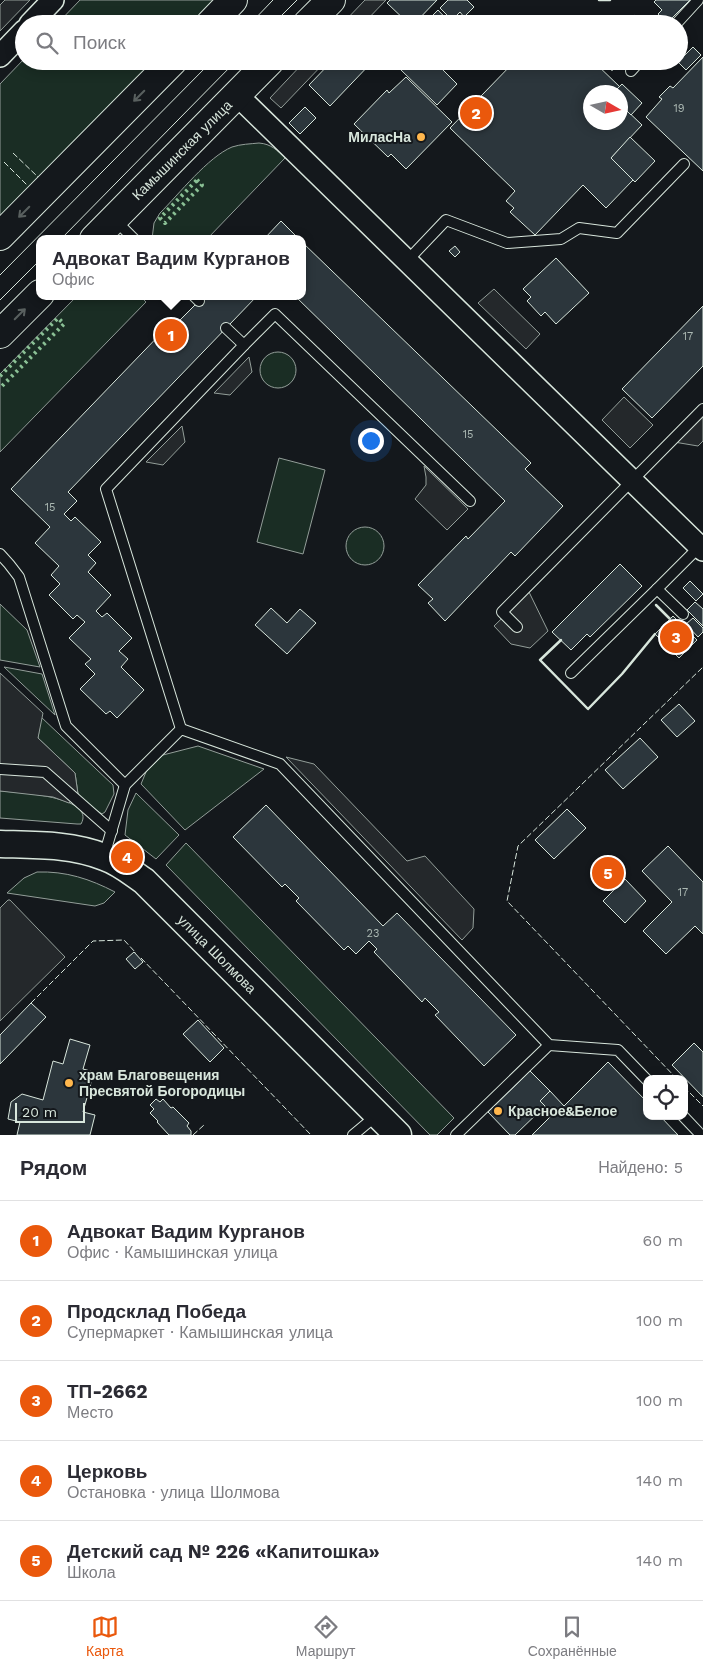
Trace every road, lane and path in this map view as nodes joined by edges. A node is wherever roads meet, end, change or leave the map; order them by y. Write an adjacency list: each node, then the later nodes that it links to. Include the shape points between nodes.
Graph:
1 (53, 0): 5 (street)
2 (233, 0): 6 (main road)
3 (331, 0): 7 (main road)
4 (698, 0): 8 (lane)
5 (39, 15)
6 (219, 15)
7 (316, 15)
8 (684, 15)
9 (15, 40): 10 (street)
10 (0, 56)
11 (164, 70): 18 (main road, one-way to 18)
12 (261, 70): 13 (main road, Камышинская улица)
13 (237, 95): 15 (main road, Камышинская улица); 19 (street)
14 (684, 164): 19 (lane, via 617,233 579,228 561,238 507,243 446,220)
15 (114, 219): 16 (main road, Камышинская улица); 17 (lane)
16 (98, 235)
17 (130, 235)
18 (0, 236)
19 (407, 261): 25 (street)
20 (36, 298): 22 (main road, one-way to 20)
21 (226, 328): 23 (lane)
22 (0, 334)
23 (244, 345): 26 (lane, via 275,314); 33 (lane, via 106,489)
24 (703, 409): 25 (lane)
25 (633, 481): 27 (street); 31 (lane, via 502,612)
26 (470, 501)
27 (702, 546): 29 (lane)
28 (0, 554): 35 (lane, via 18,578 66,726)
29 (657, 588): 30 (lane); 32 (lane)
30 (683, 614)
31 (517, 627)
32 (571, 672)
33 (181, 729): 35 (lane); 39 (lane, via 280,764)
34 (0, 769): 36 (lane, via 45,772)
35 (125, 785): 36 (lane)
36 (112, 831): 38 (lane)
37 (0, 845): 38 (street, улица Шолмова, via 47,845)
38 (104, 856): 41 (street, улица Шолмова, via 144,881)
39 (549, 1045): 40 (lane, via 618,1050); 45 (lane)
40 (643, 1076)
41 (377, 1114): 43 (lane); 44 (street, улица Шолмова)
42 (687, 1120): 46 (lane)
43 (352, 1135)
44 (398, 1135)
45 (456, 1135)
46 (701, 1135)

